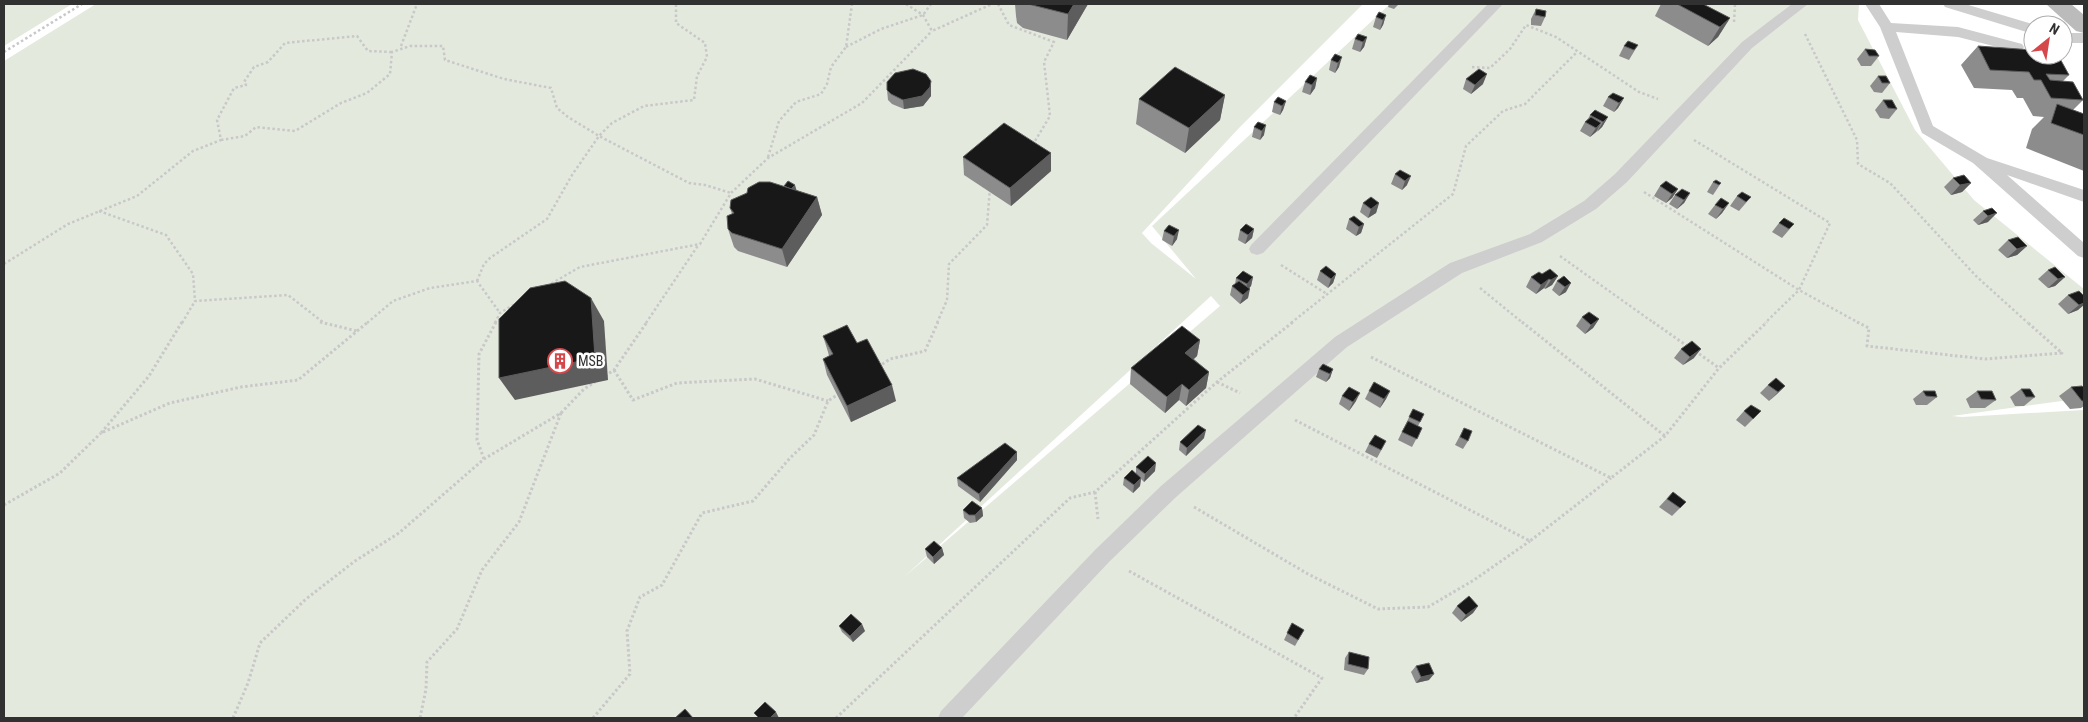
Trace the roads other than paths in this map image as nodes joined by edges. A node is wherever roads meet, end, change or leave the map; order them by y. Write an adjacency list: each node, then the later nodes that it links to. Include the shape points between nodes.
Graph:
1 (1496, 4): 12 (lane)
2 (1872, 4): 8 (lane)
3 (1950, 4): 6 (lane)
4 (2057, 4): 7 (street)
5 (1797, 7): 14 (lane, via 1747,45 1621,178 1590,204 1536,238 1456,268 1341,342 1168,492 1102,556)
6 (2023, 26)
7 (2084, 26)
8 (1887, 27): 9 (lane, via 1958,32); 10 (lane, via 1927,129)
9 (2017, 47)
10 (1978, 159): 11 (lane); 13 (lane)
11 (2084, 196)
12 (1257, 249)
13 (2084, 252)
14 (948, 718)

